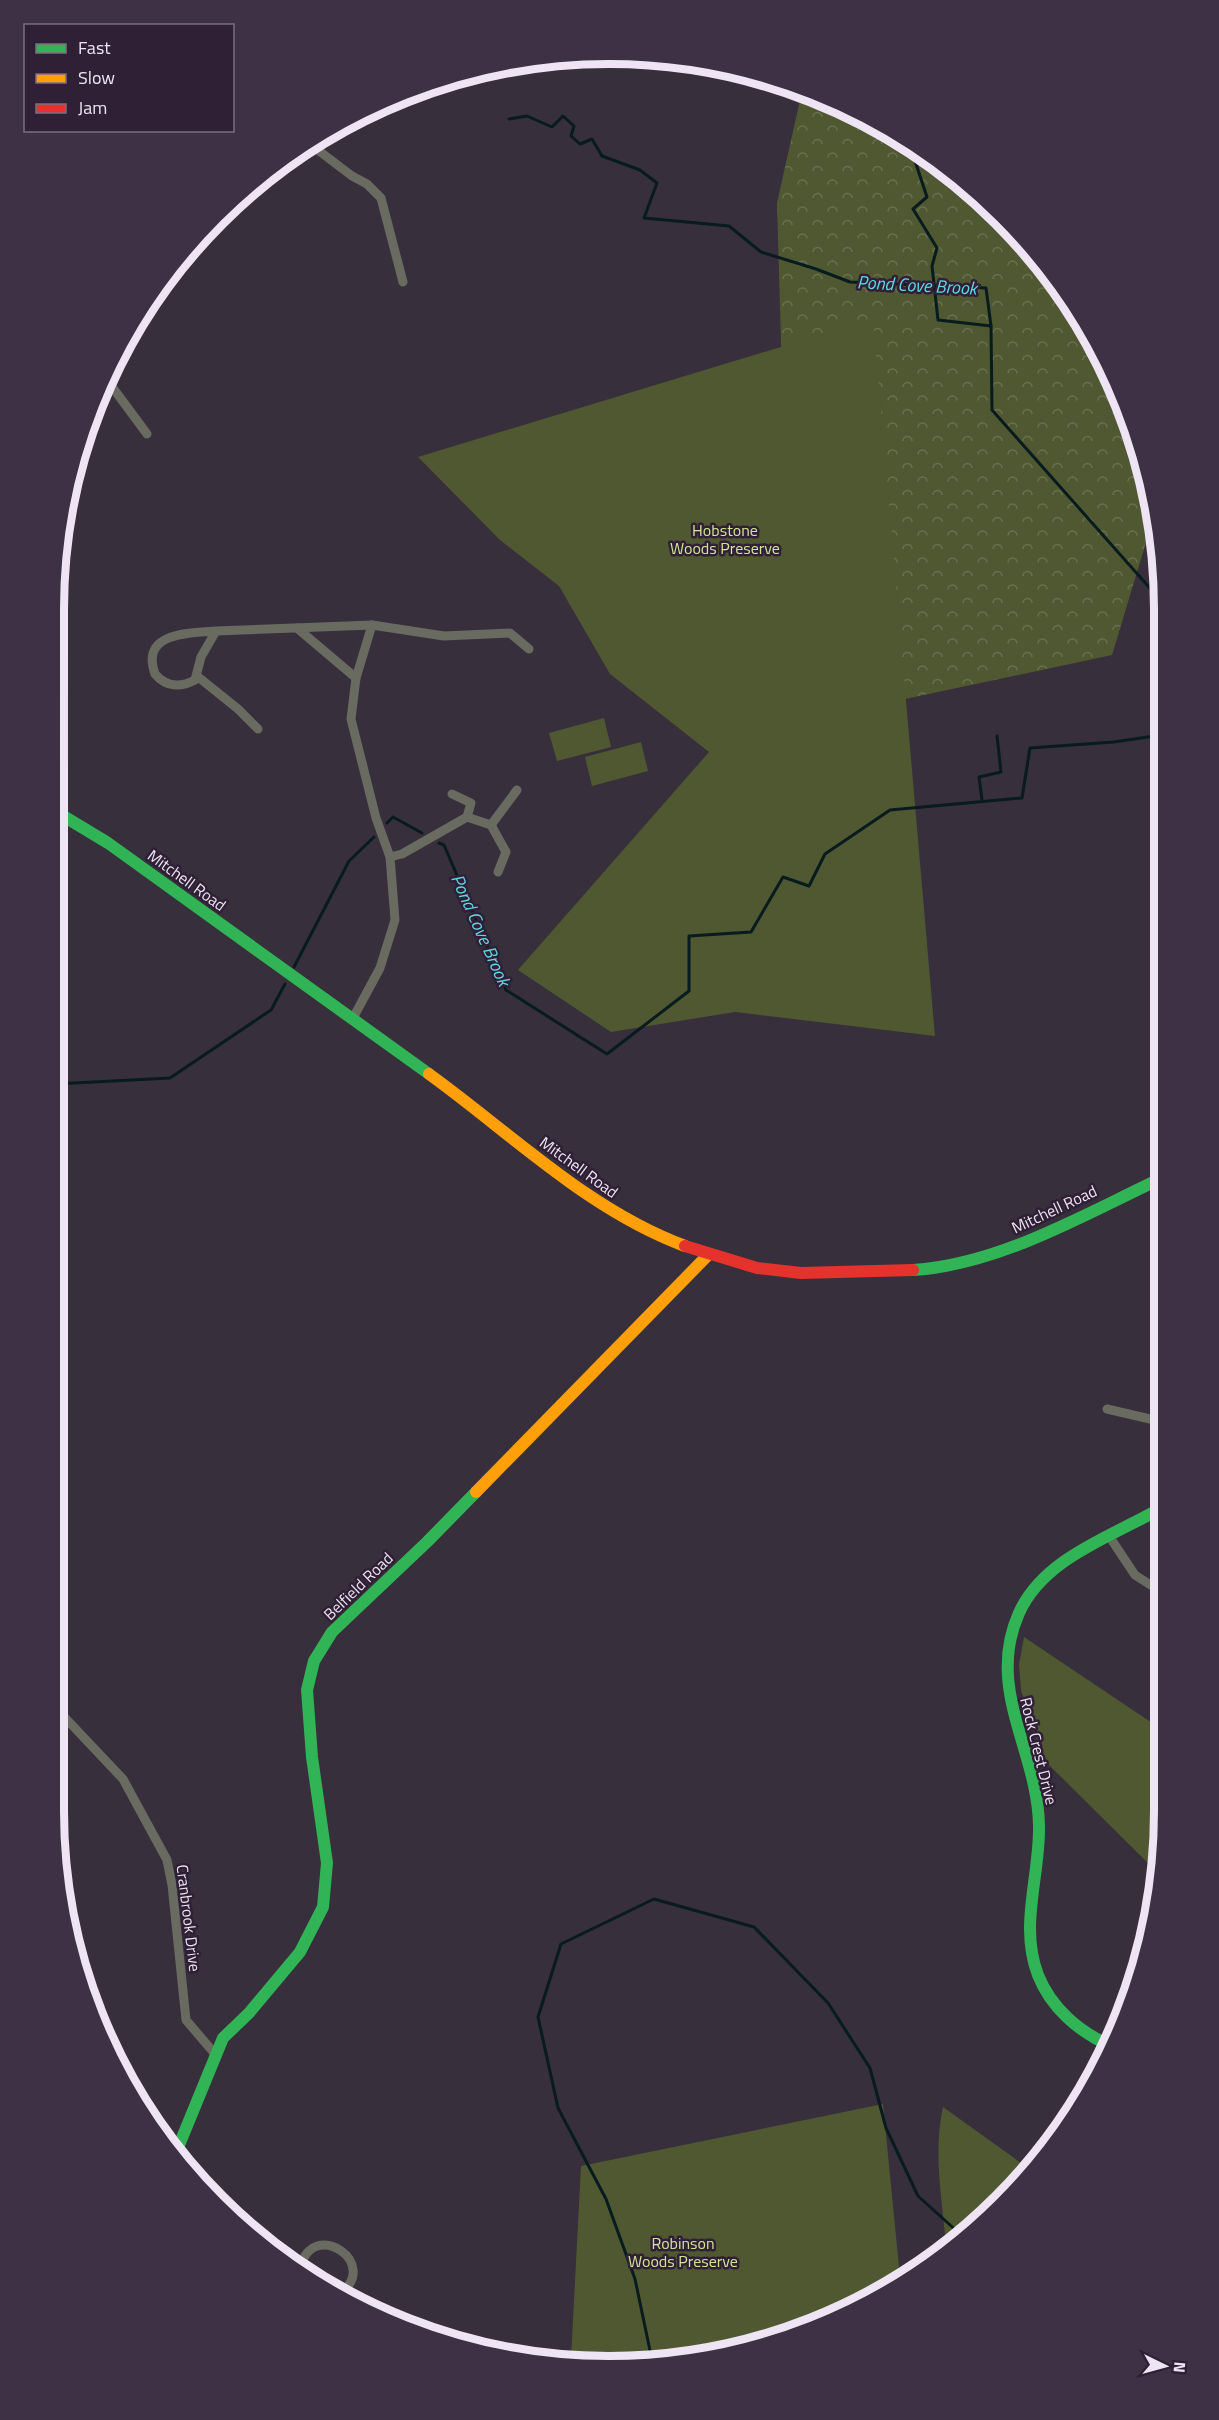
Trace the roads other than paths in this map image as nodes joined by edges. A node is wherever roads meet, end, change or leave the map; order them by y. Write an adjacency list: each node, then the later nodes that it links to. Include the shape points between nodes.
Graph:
1 (317, 150): 2 (street, via 381,198)
2 (403, 282)
3 (112, 388): 4 (street)
4 (147, 434)
5 (372, 625): 6 (street); 8 (street, via 444,636 510,633); 10 (street)
6 (297, 628): 7 (street); 10 (street)
7 (216, 631): 9 (street, via 201,657); 9 (street, via 171,636 154,654 155,674 165,683 182,685)
8 (529, 650)
9 (197, 676): 11 (street)
10 (356, 678): 17 (street, via 351,719)
11 (258, 729)
12 (517, 790): 16 (street)
13 (452, 794): 15 (street, via 471,803)
14 (65, 817): 19 (street, Mitchell Road, via 108,843)
15 (467, 817): 16 (street); 17 (street)
16 (491, 825): 18 (street, via 506,852)
17 (390, 857): 19 (street, via 396,920 380,968)
18 (498, 872)
19 (352, 1020): 21 (street, Mitchell Road, via 463,1099 588,1196 660,1237)
20 (1154, 1182): 21 (street, Mitchell Road, via 1021,1243 953,1265 907,1271 801,1273 757,1268)
21 (708, 1255): 29 (street, Belfield Road, via 428,1542 332,1632 314,1661 306,1690 327,1863 322,1907 300,1952 223,2038)
22 (1107, 1409): 23 (street)
23 (1154, 1420)
24 (1154, 1512): 25 (street, Rock Crest Drive)
25 (1109, 1536): 26 (street, via 1134,1575); 28 (street, Rock Crest Drive, via 1066,1560 1041,1581 1022,1607 1010,1634 1005,1672 1016,1730 1036,1794 1039,1822 1030,1915 1034,1964 1046,1992 1067,2017)
26 (1154, 1587)
27 (65, 1718): 29 (street, Cranbrook Drive, via 123,1779 167,1860 186,2020)
28 (1103, 2041)
29 (214, 2054): 30 (street, Belfield Road)
30 (179, 2145)
31 (303, 2261): 32 (street, via 316,2247 342,2249 353,2272)
32 (347, 2288)

